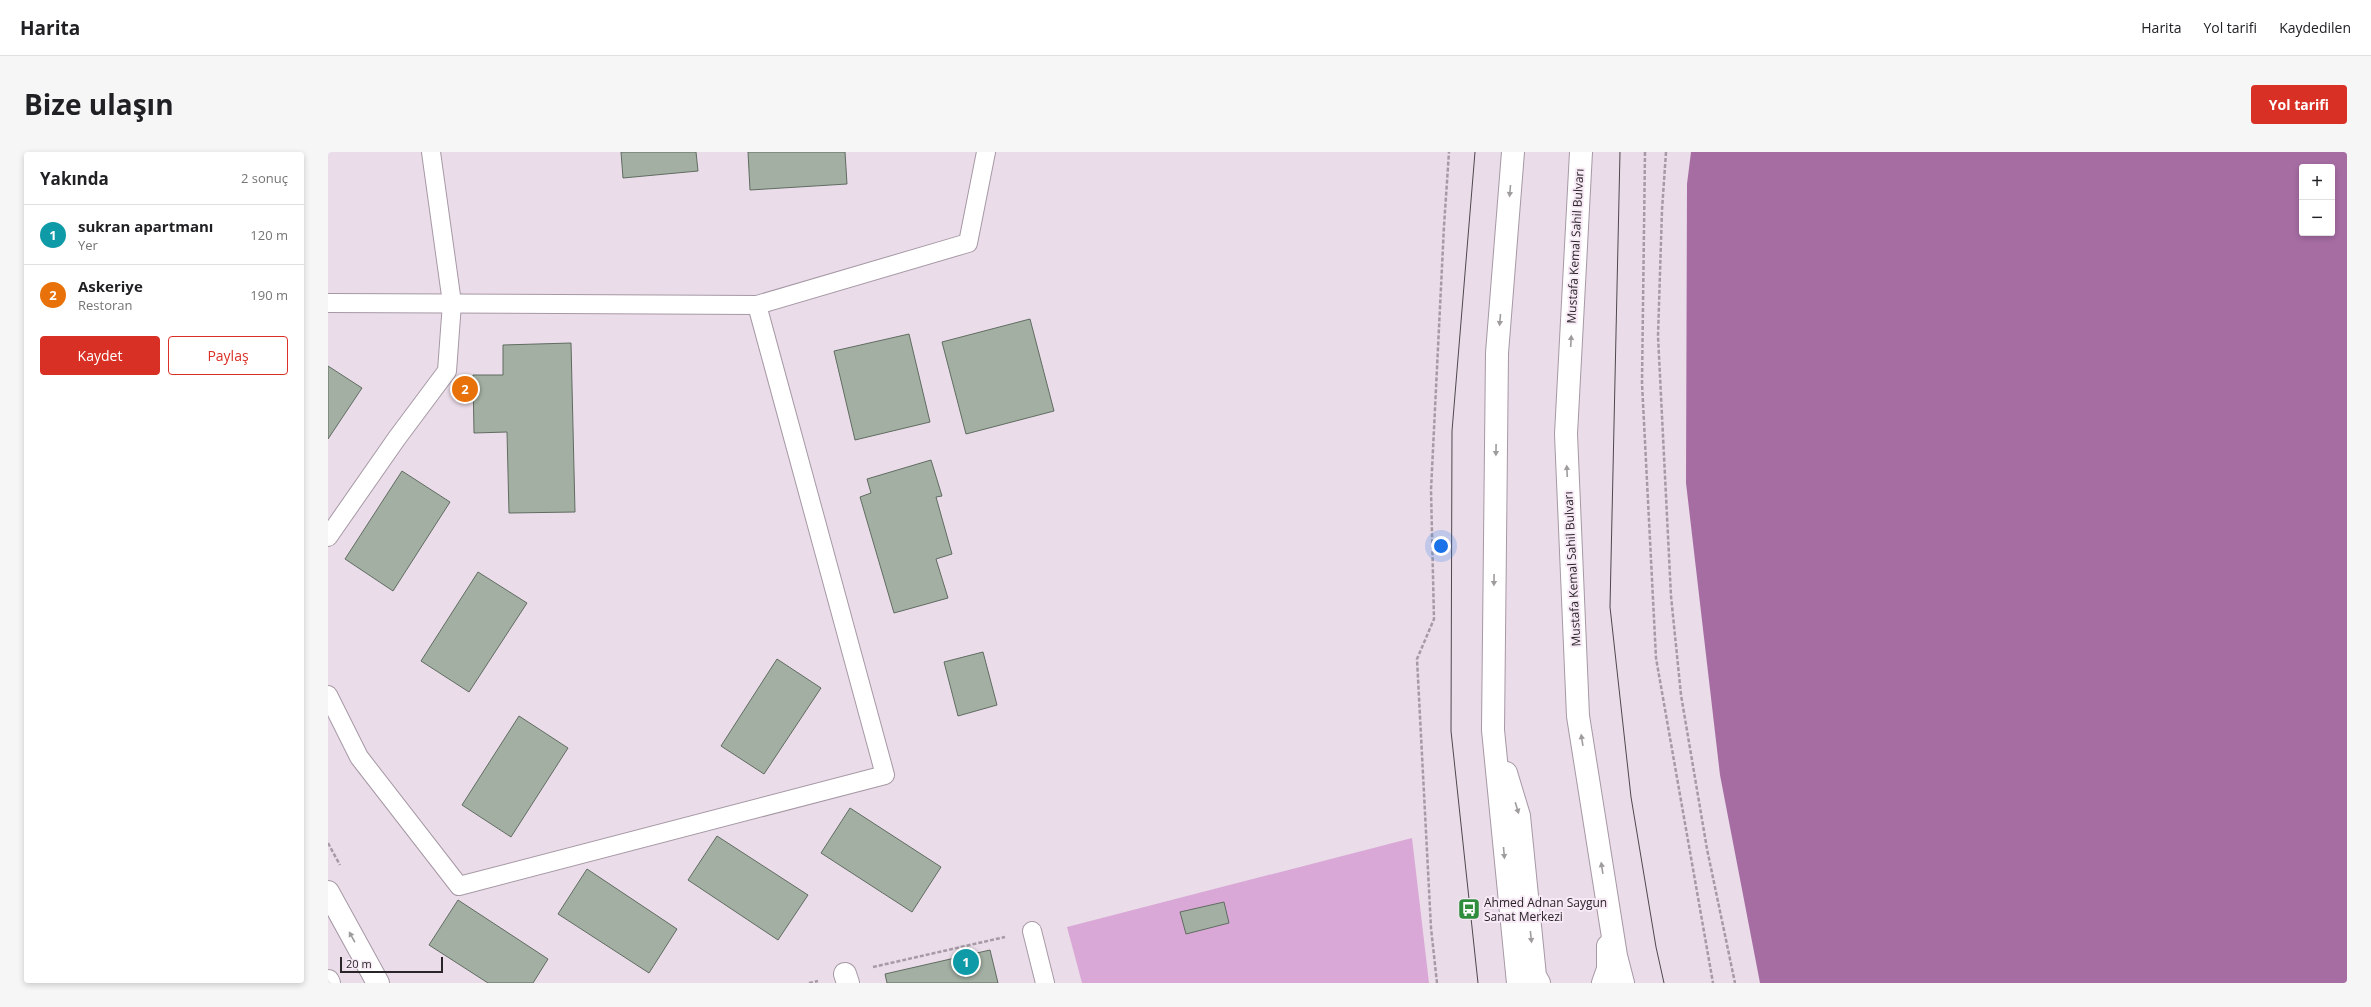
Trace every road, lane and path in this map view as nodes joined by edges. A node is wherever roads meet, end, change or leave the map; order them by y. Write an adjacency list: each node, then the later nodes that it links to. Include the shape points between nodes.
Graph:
1 (431, 152): 9 (lane)
2 (986, 152): 10 (lane, via 968,243)
3 (1449, 152): 22 (path, via 1431,490 1434,619 1417,659 1431,928)
4 (1513, 152): 13 (main road, one-way to 13, via 1497,353)
5 (1581, 152): 15 (main road, Mustafa Kemal Sahil Bulvarı, one-way to 5, via 1578,716 1566,434)
6 (1646, 152): 28 (path, via 1642,383 1656,658)
7 (1666, 152): 29 (path, via 1658,336 1671,596 1681,695 1707,849)
8 (328, 303): 9 (lane)
9 (452, 303): 10 (lane); 11 (lane, via 447,371)
10 (757, 304): 12 (lane, via 885,775 459,886 359,757)
11 (328, 538)
12 (328, 695)
13 (1493, 730): 16 (main road, one-way to 16); 25 (main road, one-way to 25, via 1519,816 1535,976)
14 (328, 892): 19 (main road, one-way to 14)
15 (1608, 907): 26 (main road, via 1608,969); 27 (main road, Mustafa Kemal Sahil Bulvarı)
16 (1511, 926): 23 (main road); 24 (main road)
17 (1032, 931): 18 (path); 21 (lane)
18 (847, 978): 20 (path)
19 (378, 983)
20 (809, 983)
21 (1045, 983)
22 (1437, 983)
23 (1506, 983)
24 (1518, 983)
25 (1539, 983)
26 (1603, 983)
27 (1623, 983)
28 (1713, 983)
29 (1735, 983)

